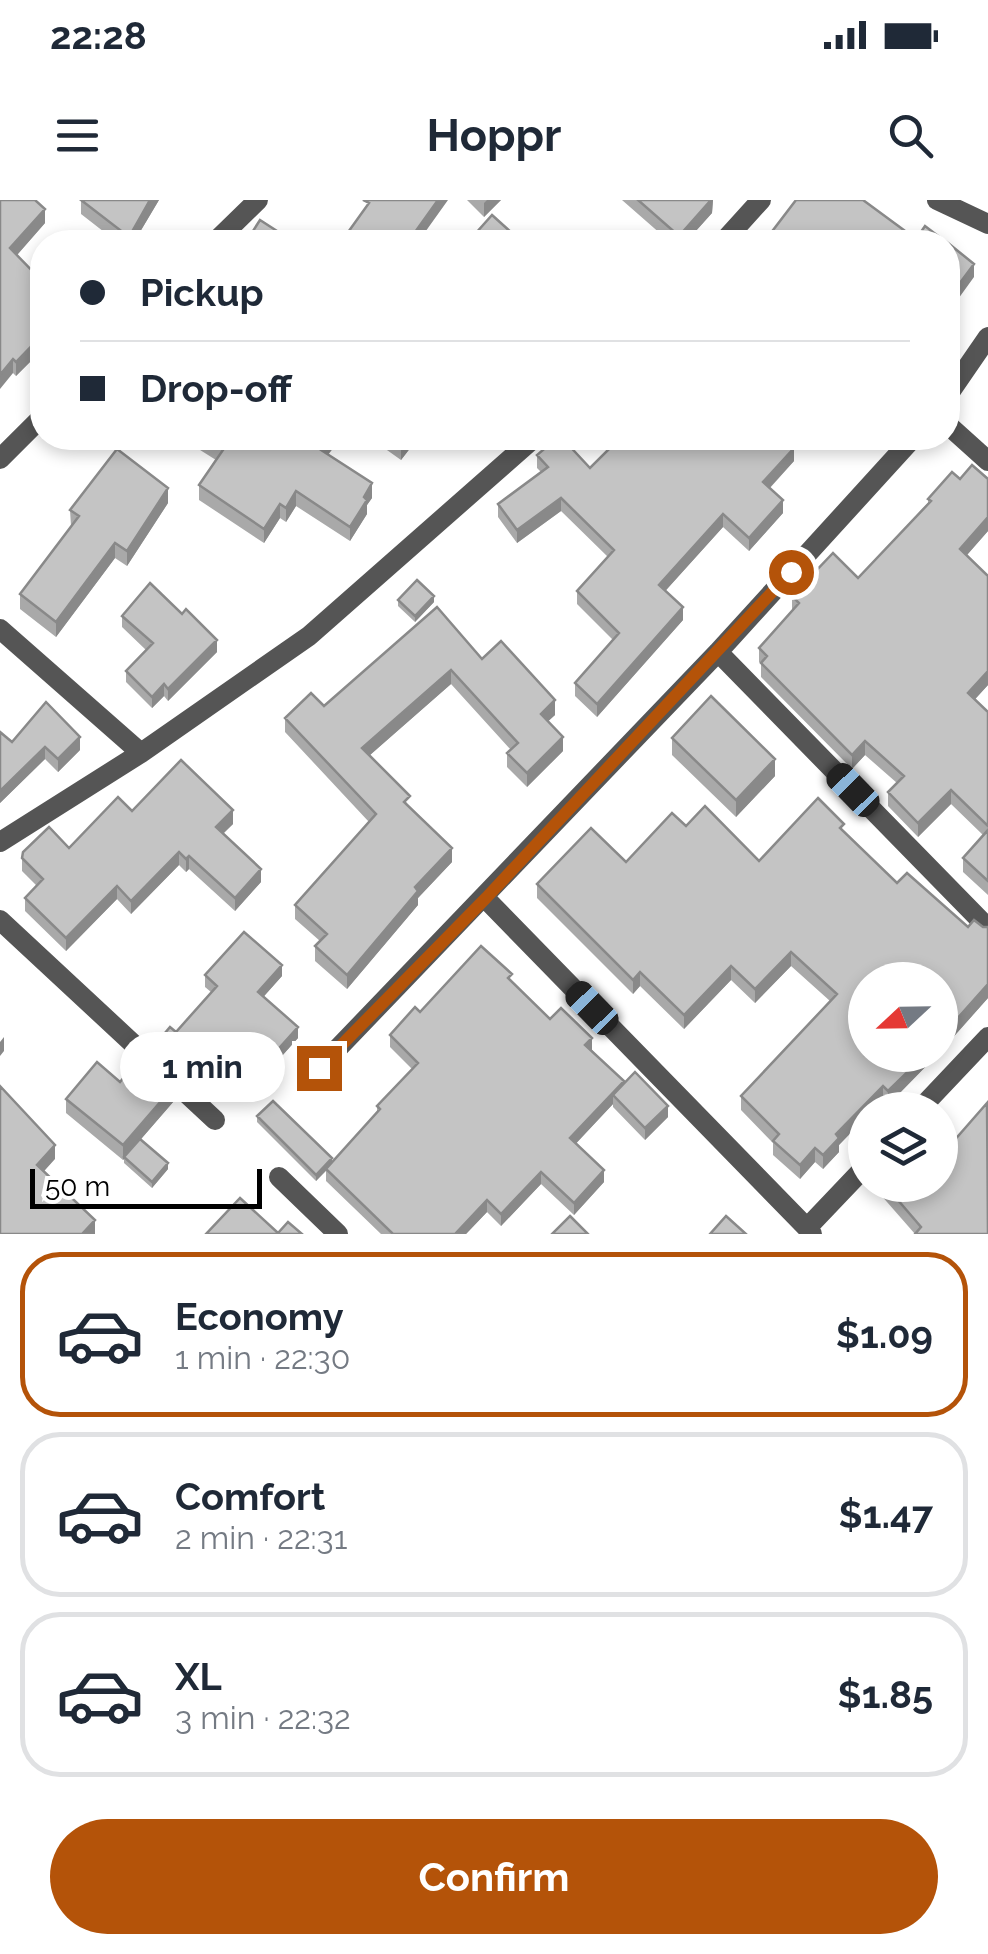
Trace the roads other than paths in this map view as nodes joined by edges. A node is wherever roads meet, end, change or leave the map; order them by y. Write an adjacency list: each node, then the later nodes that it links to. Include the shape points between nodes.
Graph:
1 (258, 200): 5 (street)
2 (761, 200): 6 (street)
3 (937, 200): 4 (street)
4 (988, 224)
5 (228, 230)
6 (734, 230)
7 (988, 337): 8 (street)
8 (960, 378)
9 (30, 429): 13 (street)
10 (960, 436): 14 (street)
11 (520, 450): 17 (street, via 309,636)
12 (902, 450): 16 (street)
13 (0, 460)
14 (988, 461)
15 (0, 629): 17 (street)
16 (718, 652): 19 (street); 21 (street)
17 (142, 753): 18 (street)
18 (0, 842)
19 (486, 898): 23 (street); 28 (street)
20 (0, 920): 25 (street)
21 (988, 928)
22 (988, 1037): 24 (street)
23 (319, 1068)
24 (936, 1092)
25 (216, 1120)
26 (280, 1177): 29 (street)
27 (848, 1186): 28 (street)
28 (809, 1231)
29 (338, 1234)

